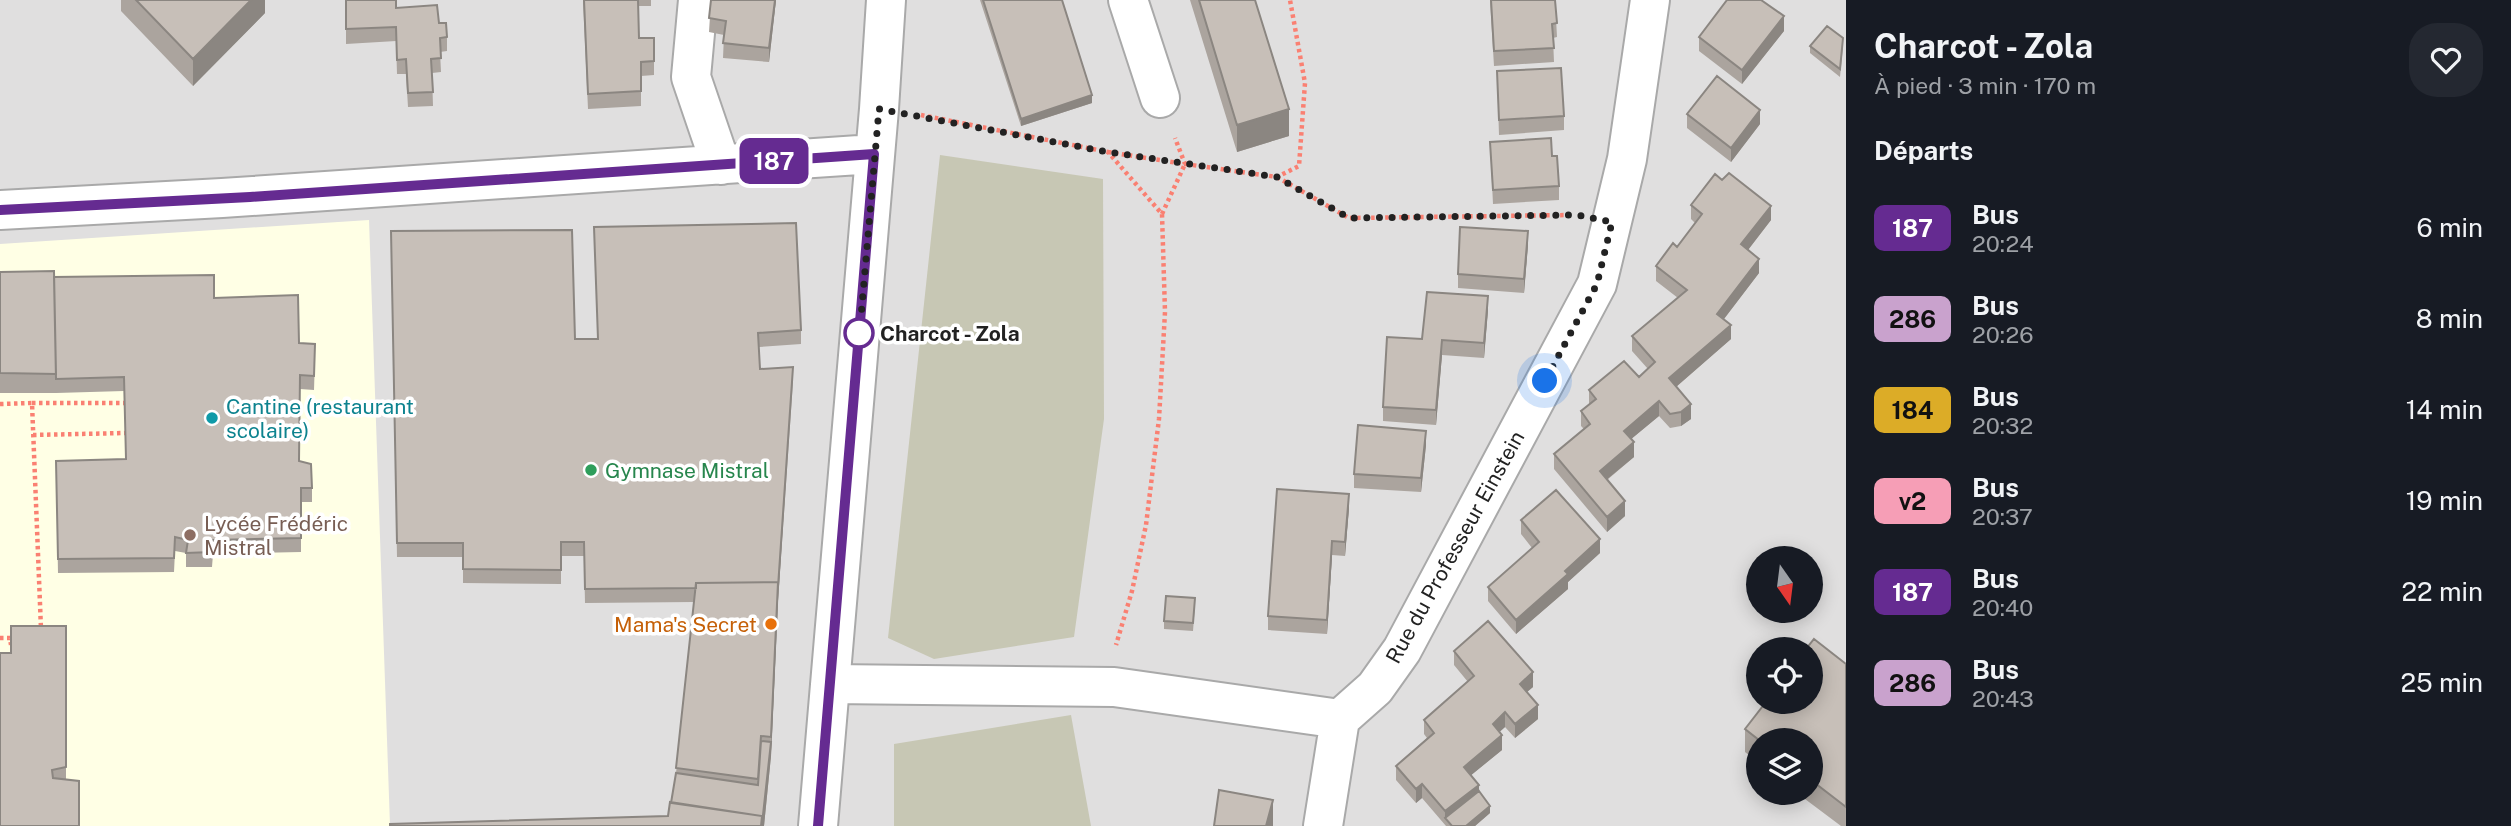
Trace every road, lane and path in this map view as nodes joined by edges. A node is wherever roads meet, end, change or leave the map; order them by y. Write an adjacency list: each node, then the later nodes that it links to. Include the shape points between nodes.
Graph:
1 (698, 0): 11 (street, via 691,78)
2 (886, 0): 7 (street)
3 (1128, 0): 6 (street)
4 (1290, 0): 12 (path, via 1305,83 1299,166)
5 (1650, 0): 15 (street, Rue du Professeur Einstein, via 1627,159)
6 (1160, 98): 10 (path)
7 (879, 109): 8 (path); 9 (street)
8 (1108, 152): 10 (path); 14 (path)
9 (874, 154): 11 (street); 26 (street)
10 (1185, 164): 12 (path); 14 (path)
11 (721, 165): 13 (street)
12 (1277, 177): 15 (path, via 1349,218 1577,215)
13 (0, 210)
14 (1162, 214): 27 (path, via 1165,313 1159,419 1146,525 1116,642)
15 (1612, 222): 28 (street, Rue du Professeur Einstein, via 1597,284 1402,650 1375,688)
16 (32, 403): 17 (path); 18 (path); 20 (path)
17 (124, 403)
18 (0, 404)
19 (125, 433): 20 (path)
20 (33, 435): 24 (path)
21 (0, 638): 22 (path)
22 (10, 638): 23 (path); 25 (path)
23 (20, 638)
24 (41, 638)
25 (11, 645)
26 (830, 684): 27 (street); 29 (street)
27 (1115, 687): 28 (street)
28 (1340, 719): 30 (street)
29 (818, 826)
30 (1323, 826)

